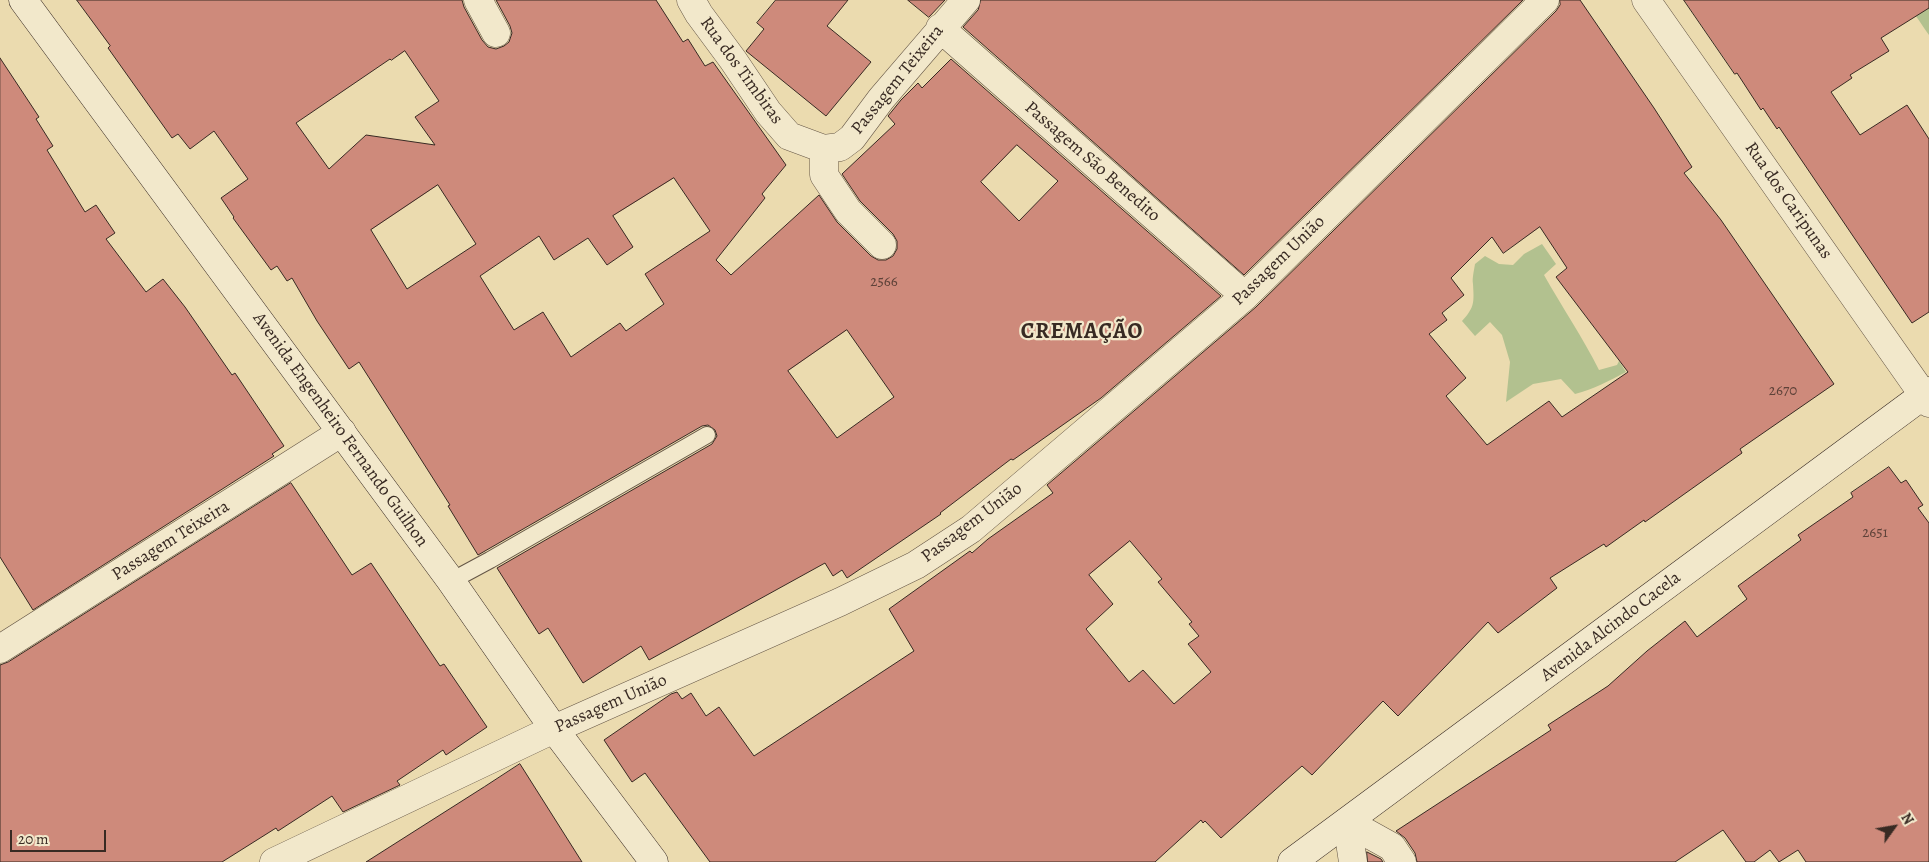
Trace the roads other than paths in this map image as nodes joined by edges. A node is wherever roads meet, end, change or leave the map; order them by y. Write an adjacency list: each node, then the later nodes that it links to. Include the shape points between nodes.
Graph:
1 (23, 0): 13 (street, Avenida Engenheiro Fernando Guilhon)
2 (478, 0): 8 (street)
3 (691, 0): 9 (street, Rua dos Timbiras, via 768,112 789,136)
4 (966, 0): 7 (street, Passagem Teixeira)
5 (1545, 0): 11 (street, Passagem União)
6 (1646, 0): 12 (street, Rua dos Caripunas)
7 (940, 28): 9 (street, Passagem Teixeira, via 852,138 840,147); 11 (street, Passagem São Benedito)
8 (496, 33)
9 (824, 149): 10 (street, via 824,175 848,211)
10 (882, 245)
11 (1245, 296): 17 (street, Passagem União, via 971,529 916,566)
12 (1927, 396): 18 (street, Avenida Alcindo Cacela)
13 (342, 432): 15 (street, Avenida Engenheiro Fernando Guilhon); 16 (street, Passagem Teixeira)
14 (707, 434): 15 (lane)
15 (451, 581): 17 (street, Avenida Engenheiro Fernando Guilhon)
16 (0, 649)
17 (554, 729): 19 (street, Passagem União); 20 (street, Avenida Engenheiro Fernando Guilhon)
18 (1348, 822): 21 (street, Avenida Alcindo Cacela); 22 (street); 23 (street, via 1392,847)
19 (274, 862)
20 (654, 862)
21 (1292, 862)
22 (1353, 862)
23 (1402, 862)

